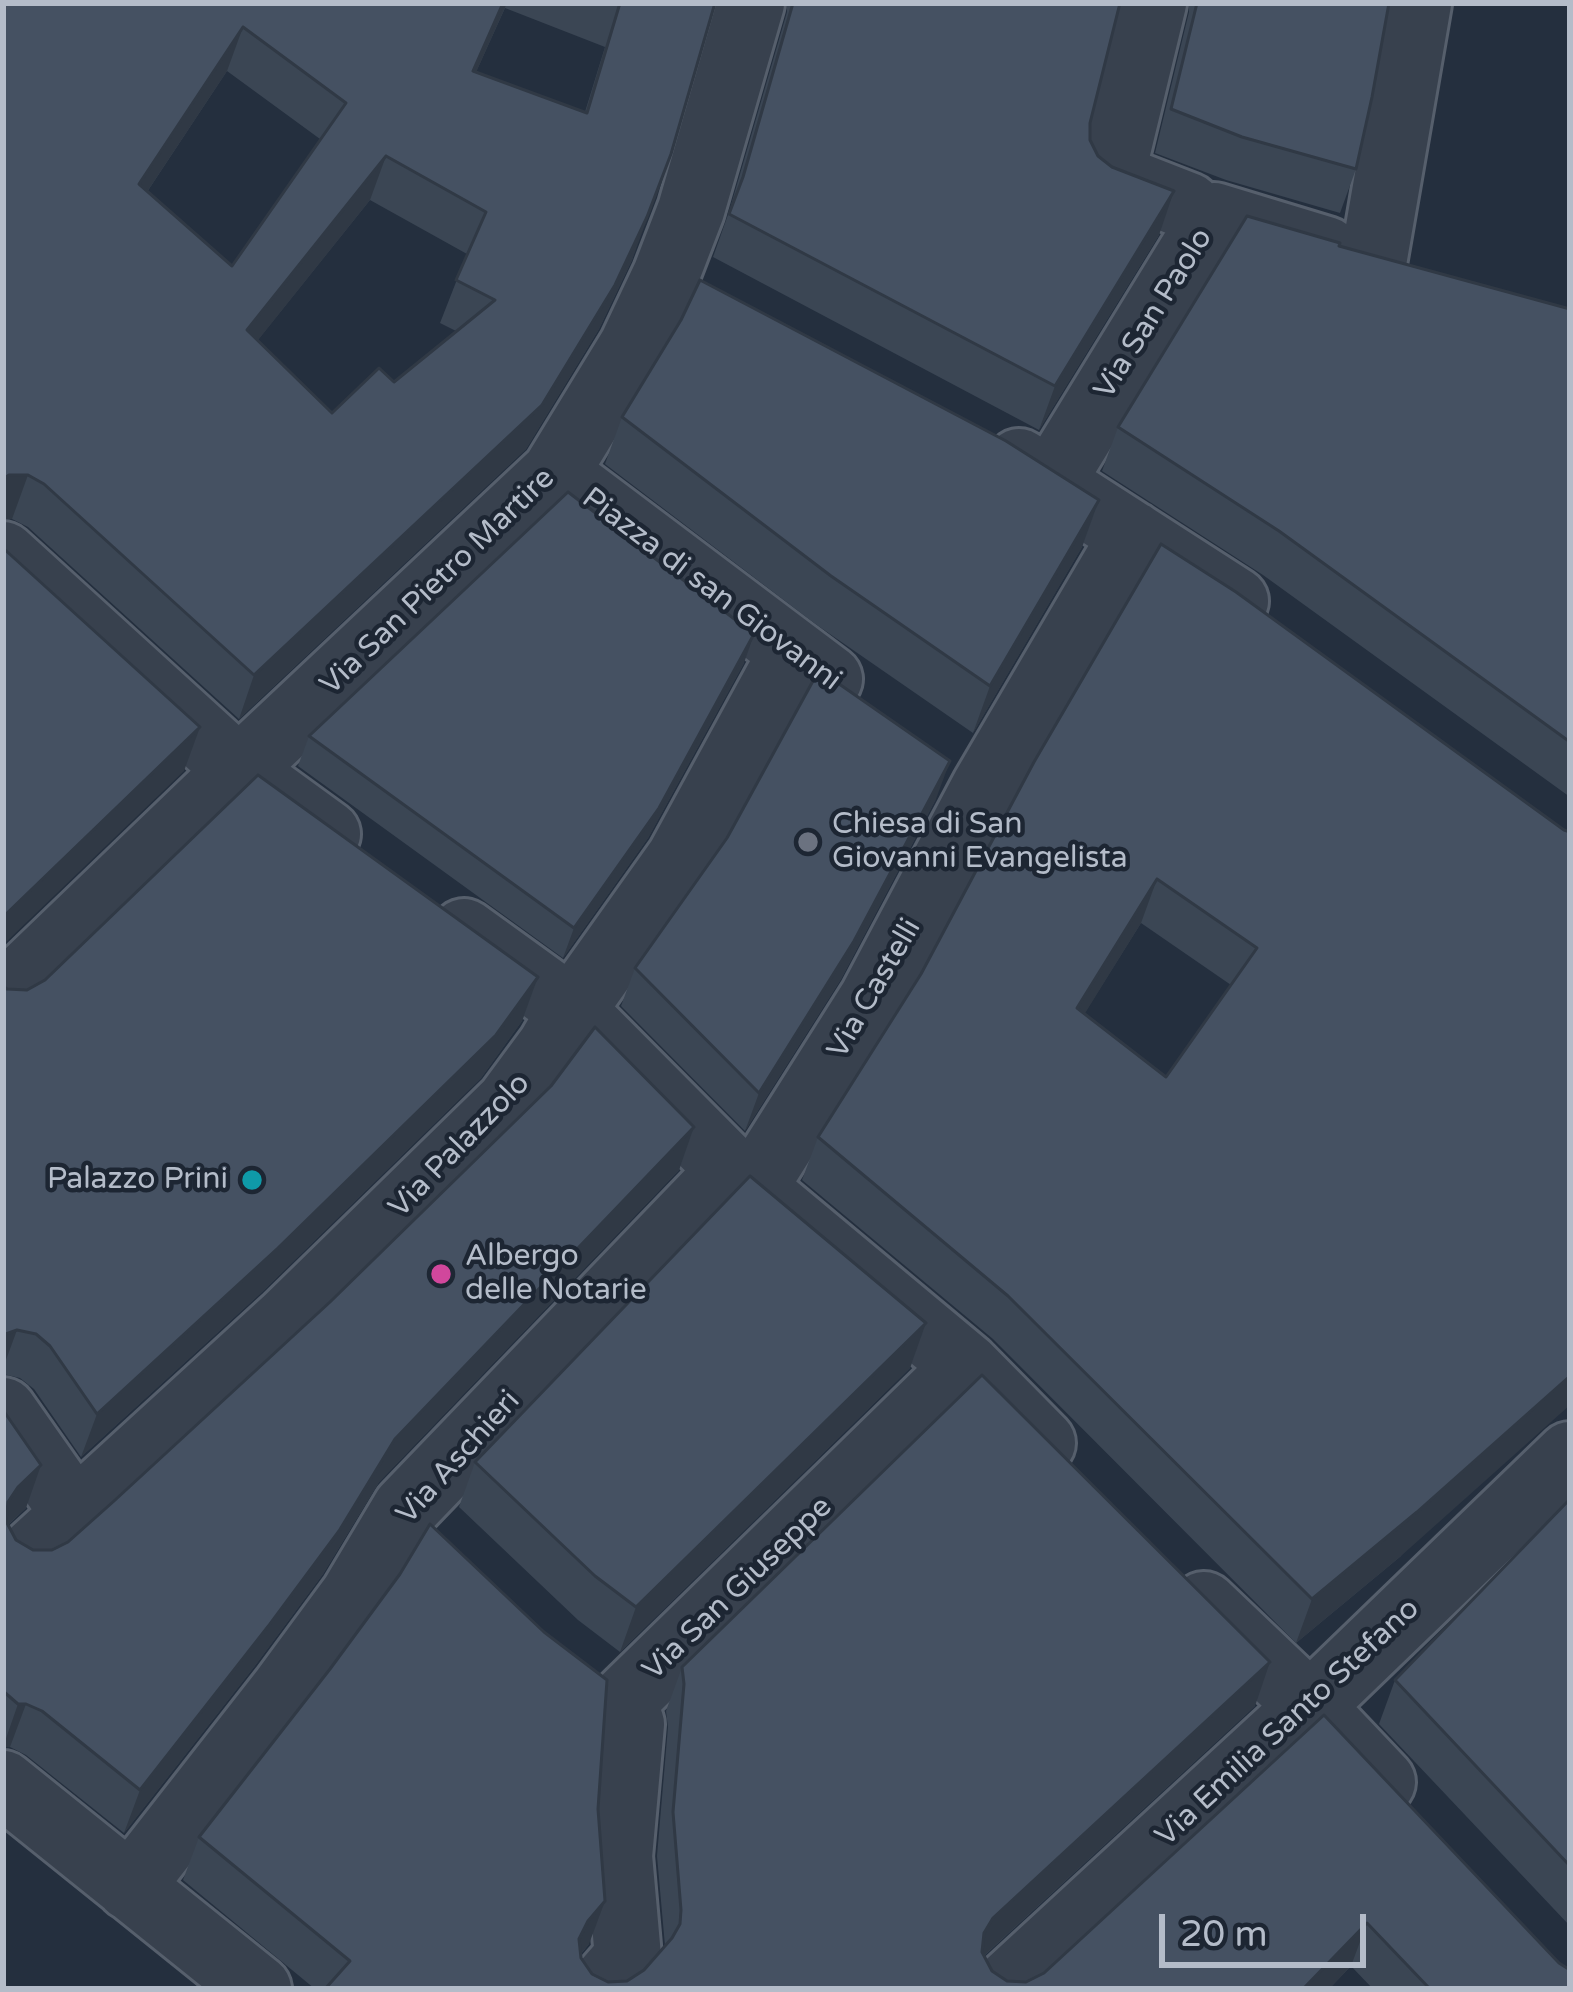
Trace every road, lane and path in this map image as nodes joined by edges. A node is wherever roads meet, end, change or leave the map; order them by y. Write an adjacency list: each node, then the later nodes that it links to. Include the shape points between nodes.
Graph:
1 (751, 3): 5 (street, Via San Pietro Martire)
2 (1153, 3): 4 (street, via 1111,176)
3 (1418, 3): 4 (street, Via San Paolo, via 1400,271)
4 (1214, 216): 9 (street, Via San Paolo)
5 (666, 274): 6 (street); 8 (street, Via San Pietro Martire)
6 (727, 307)
7 (968, 434): 9 (street)
8 (555, 473): 13 (street, Piazza di san Giovanni); 15 (street, Via San Pietro Martire)
9 (1051, 482): 10 (street)
10 (1133, 536): 12 (street); 18 (street, Via Castelli, via 966,774 873,998)
11 (3, 555): 15 (street)
12 (1278, 632)
13 (792, 653): 14 (street, Piazza di san Giovanni); 17 (street, Via Palazzolo, via 680,858)
14 (869, 707)
15 (239, 770): 16 (street, Via San Pietro Martire); 17 (street)
16 (7, 986)
17 (572, 1010): 18 (street); 24 (street, Via Palazzolo, via 509,1102)
18 (742, 1179): 19 (street); 23 (street, Via Aschieri)
19 (966, 1366): 22 (street); 29 (street, Via San Giuseppe)
20 (3, 1411): 24 (street)
21 (1570, 1455): 30 (street, Via Emilia Santo Stefano)
22 (1082, 1483)
23 (406, 1508): 25 (street); 33 (street, Via Aschieri, via 354,1595)
24 (76, 1515): 26 (street, Via Palazzolo)
25 (455, 1555)
26 (27, 1558)
27 (1165, 1566): 30 (street)
28 (571, 1662): 29 (street)
29 (623, 1701): 35 (street, Via San Giuseppe, via 631,1724 619,1856 628,1957)
30 (1310, 1706): 32 (street); 36 (street, Via Emilia Santo Stefano)
31 (3, 1784): 33 (street)
32 (1424, 1826)
33 (130, 1887): 34 (street)
34 (258, 1989)
35 (600, 1989)
36 (1003, 1989)

